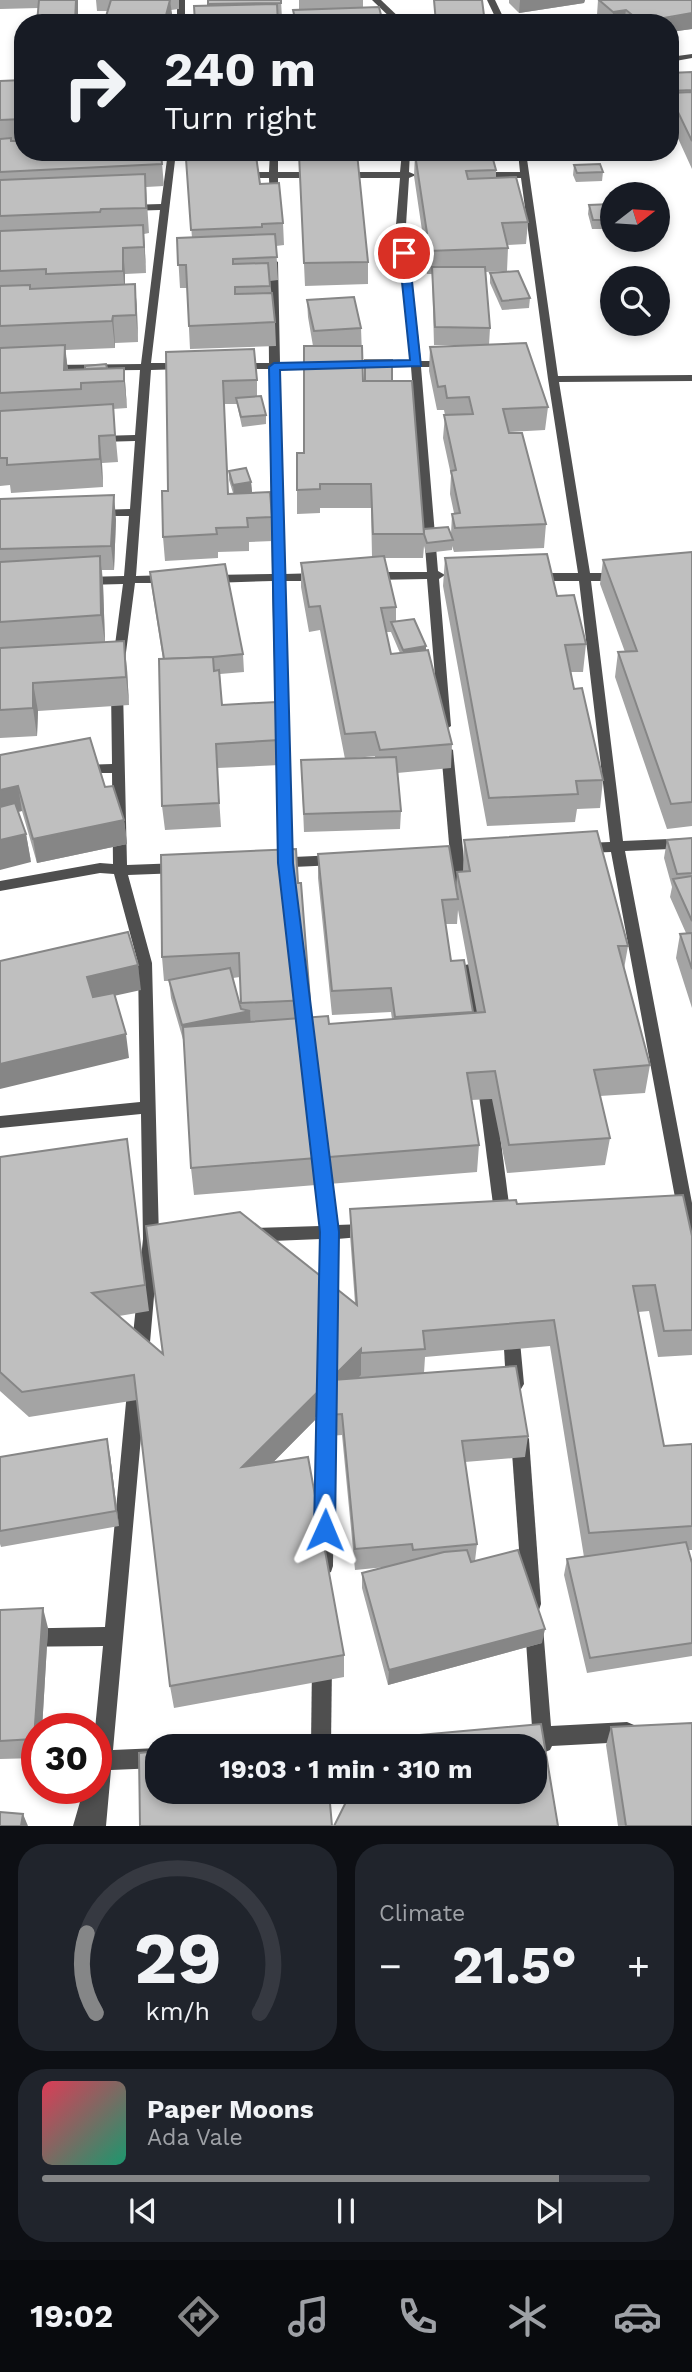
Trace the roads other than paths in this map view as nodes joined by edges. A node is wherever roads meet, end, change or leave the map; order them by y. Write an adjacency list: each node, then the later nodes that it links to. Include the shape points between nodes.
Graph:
1 (376, 0): 2 (street)
2 (391, 14)
3 (171, 161): 7 (street)
4 (274, 161): 10 (street)
5 (408, 161): 11 (street)
6 (523, 161): 13 (street)
7 (169, 175): 8 (street); 14 (street)
8 (182, 175)
9 (234, 175): 10 (street)
10 (273, 175): 11 (street); 16 (street)
11 (411, 175): 22 (street, via 401,225)
12 (472, 175): 13 (street)
13 (525, 175): 29 (street)
14 (166, 207): 15 (street); 18 (street)
15 (110, 208)
16 (273, 219)
17 (273, 246): 27 (street)
18 (160, 254): 19 (street); 20 (street)
19 (146, 255)
20 (152, 311): 21 (street); 23 (street)
21 (139, 312)
22 (416, 364): 24 (street); 27 (street); 35 (street)
23 (146, 365): 25 (street); 28 (street); 31 (street)
24 (457, 365)
25 (197, 366)
26 (223, 366): 27 (street)
27 (274, 367): 40 (street)
28 (40, 368)
29 (548, 370): 30 (street); 41 (street)
30 (692, 378)
31 (140, 438): 32 (street); 33 (street)
32 (89, 439)
33 (135, 512): 34 (street); 42 (street)
34 (81, 513)
35 (439, 575): 38 (street); 57 (street)
36 (625, 576): 41 (street)
37 (335, 577): 40 (street)
38 (363, 577)
39 (530, 577): 41 (street)
40 (279, 578): 44 (street); 54 (street)
41 (585, 578): 49 (street)
42 (130, 579): 43 (street); 45 (street); 46 (street, via 116,678)
43 (184, 579)
44 (198, 579)
45 (78, 581)
46 (118, 768): 47 (street); 55 (street)
47 (66, 769)
48 (692, 844): 49 (street)
49 (617, 847): 50 (street); 62 (street)
50 (577, 849)
51 (351, 860): 54 (street)
52 (258, 864): 54 (street)
53 (189, 867): 55 (street)
54 (286, 869)
55 (120, 870): 56 (street, via 100,869); 59 (street, via 139,964)
56 (0, 886)
57 (462, 910)
58 (468, 951): 64 (street)
59 (149, 1107): 60 (street); 72 (street, via 158,1239)
60 (0, 1122)
61 (320, 1150): 65 (street)
62 (684, 1219): 67 (street)
63 (383, 1230): 65 (street)
64 (504, 1230)
65 (329, 1232): 66 (street); 69 (street)
66 (233, 1236)
67 (692, 1245)
68 (510, 1309): 78 (street)
69 (328, 1316)
70 (327, 1399): 71 (street)
71 (324, 1580)
72 (112, 1636): 73 (street); 75 (street)
73 (0, 1637)
74 (323, 1649): 77 (street)
75 (104, 1713)
76 (651, 1731): 79 (street)
77 (321, 1734)
78 (542, 1734)
79 (547, 1737)
80 (145, 1760): 81 (street)
81 (112, 1766)
82 (89, 1804): 84 (street)
83 (97, 1804): 85 (street)
84 (83, 1826)
85 (96, 1826)

